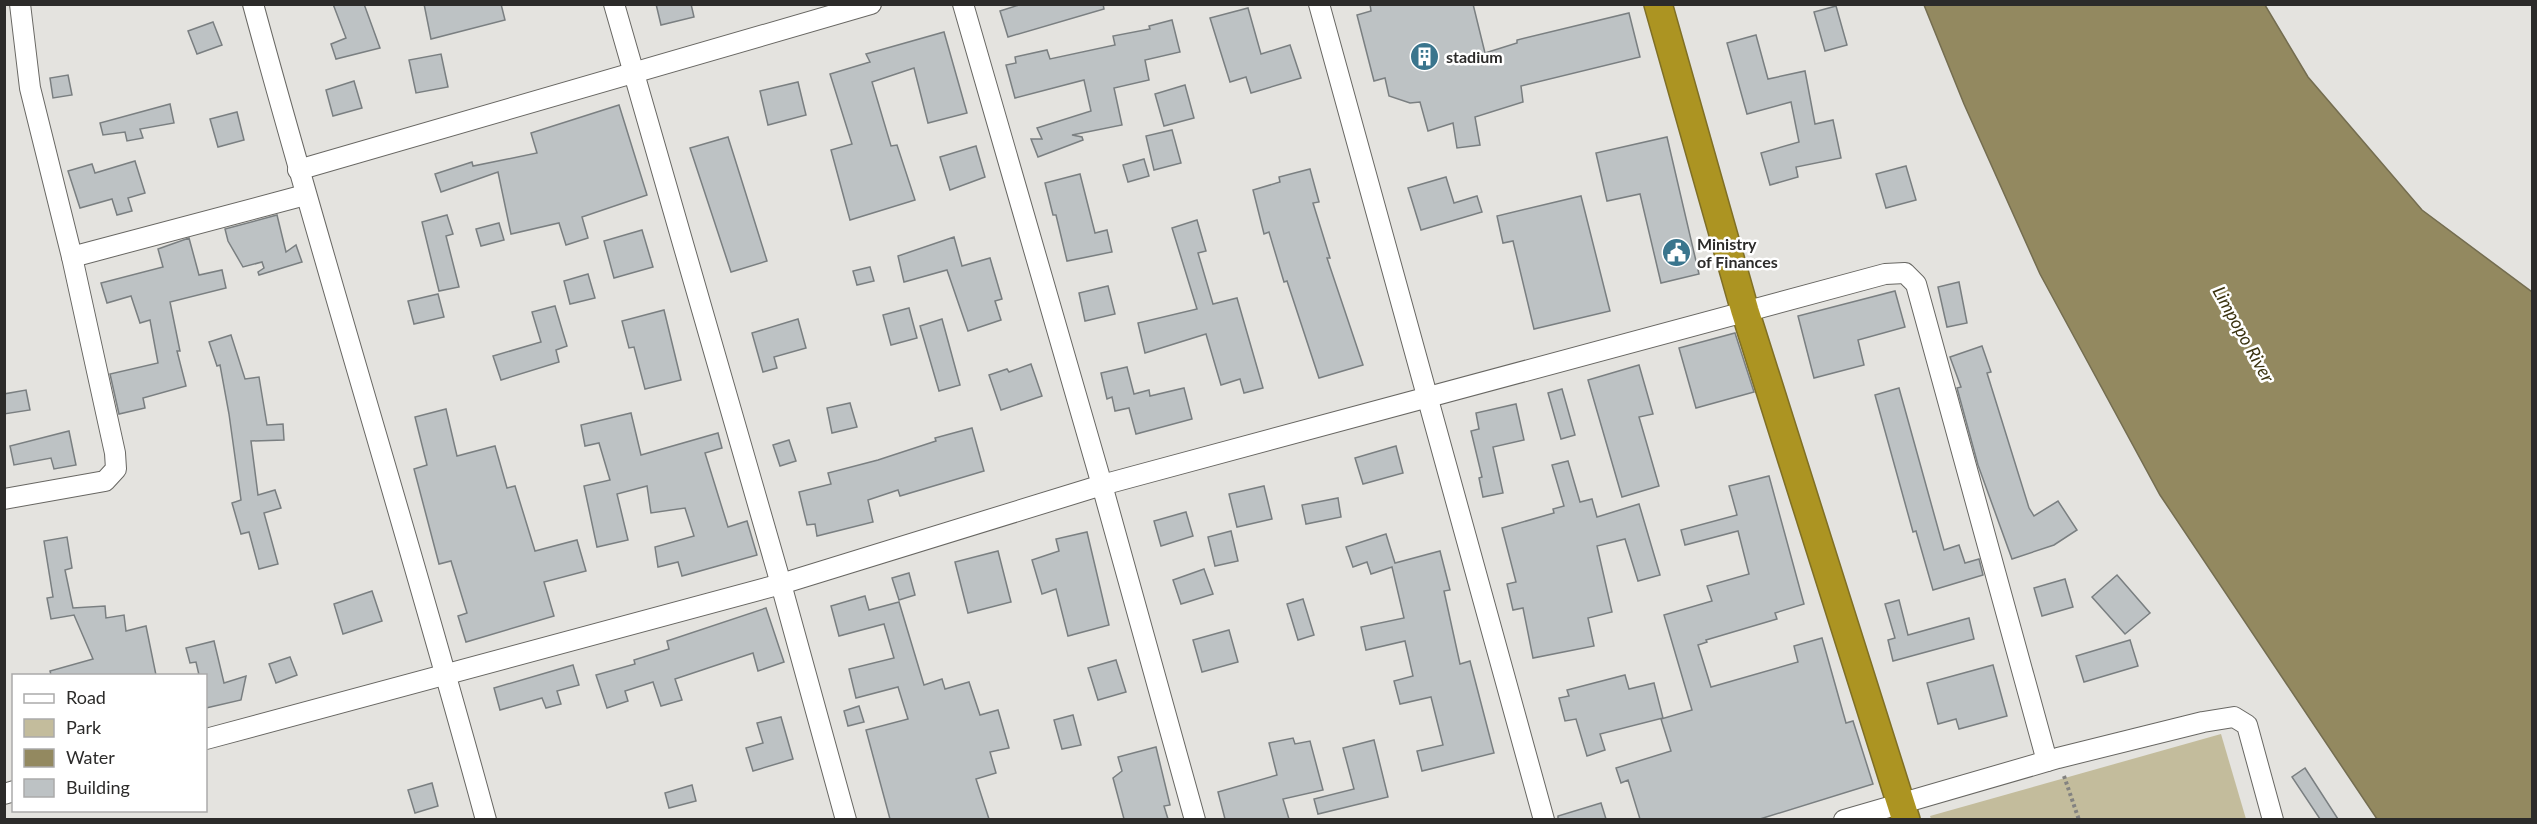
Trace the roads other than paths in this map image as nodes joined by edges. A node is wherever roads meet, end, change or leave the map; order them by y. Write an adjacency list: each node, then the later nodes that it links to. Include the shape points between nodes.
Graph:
1 (20, 4): 11 (street, via 30,88)
2 (253, 4): 9 (street)
3 (614, 4): 8 (street)
4 (871, 4): 8 (street)
5 (963, 4): 14 (street)
6 (1319, 4): 13 (street)
7 (1658, 4): 12 (highway)
8 (634, 74): 9 (street); 16 (street)
9 (298, 170): 10 (street)
10 (304, 195): 11 (street); 17 (street)
11 (72, 257): 15 (street, via 116,469 105,481)
12 (1745, 311): 13 (street); 19 (street, via 1885,274 1905,273 1916,284); 20 (highway)
13 (1429, 398): 14 (street); 24 (street)
14 (1102, 485): 16 (street); 23 (street)
15 (4, 499)
16 (781, 584): 17 (street); 22 (street)
17 (446, 674): 18 (street); 21 (street)
18 (207, 739)
19 (2052, 760): 20 (street); 26 (street, via 2234,717 2247,725)
20 (1904, 811): 25 (street)
21 (486, 819)
22 (846, 819)
23 (1195, 819)
24 (1544, 819)
25 (1844, 819)
26 (2273, 819)

